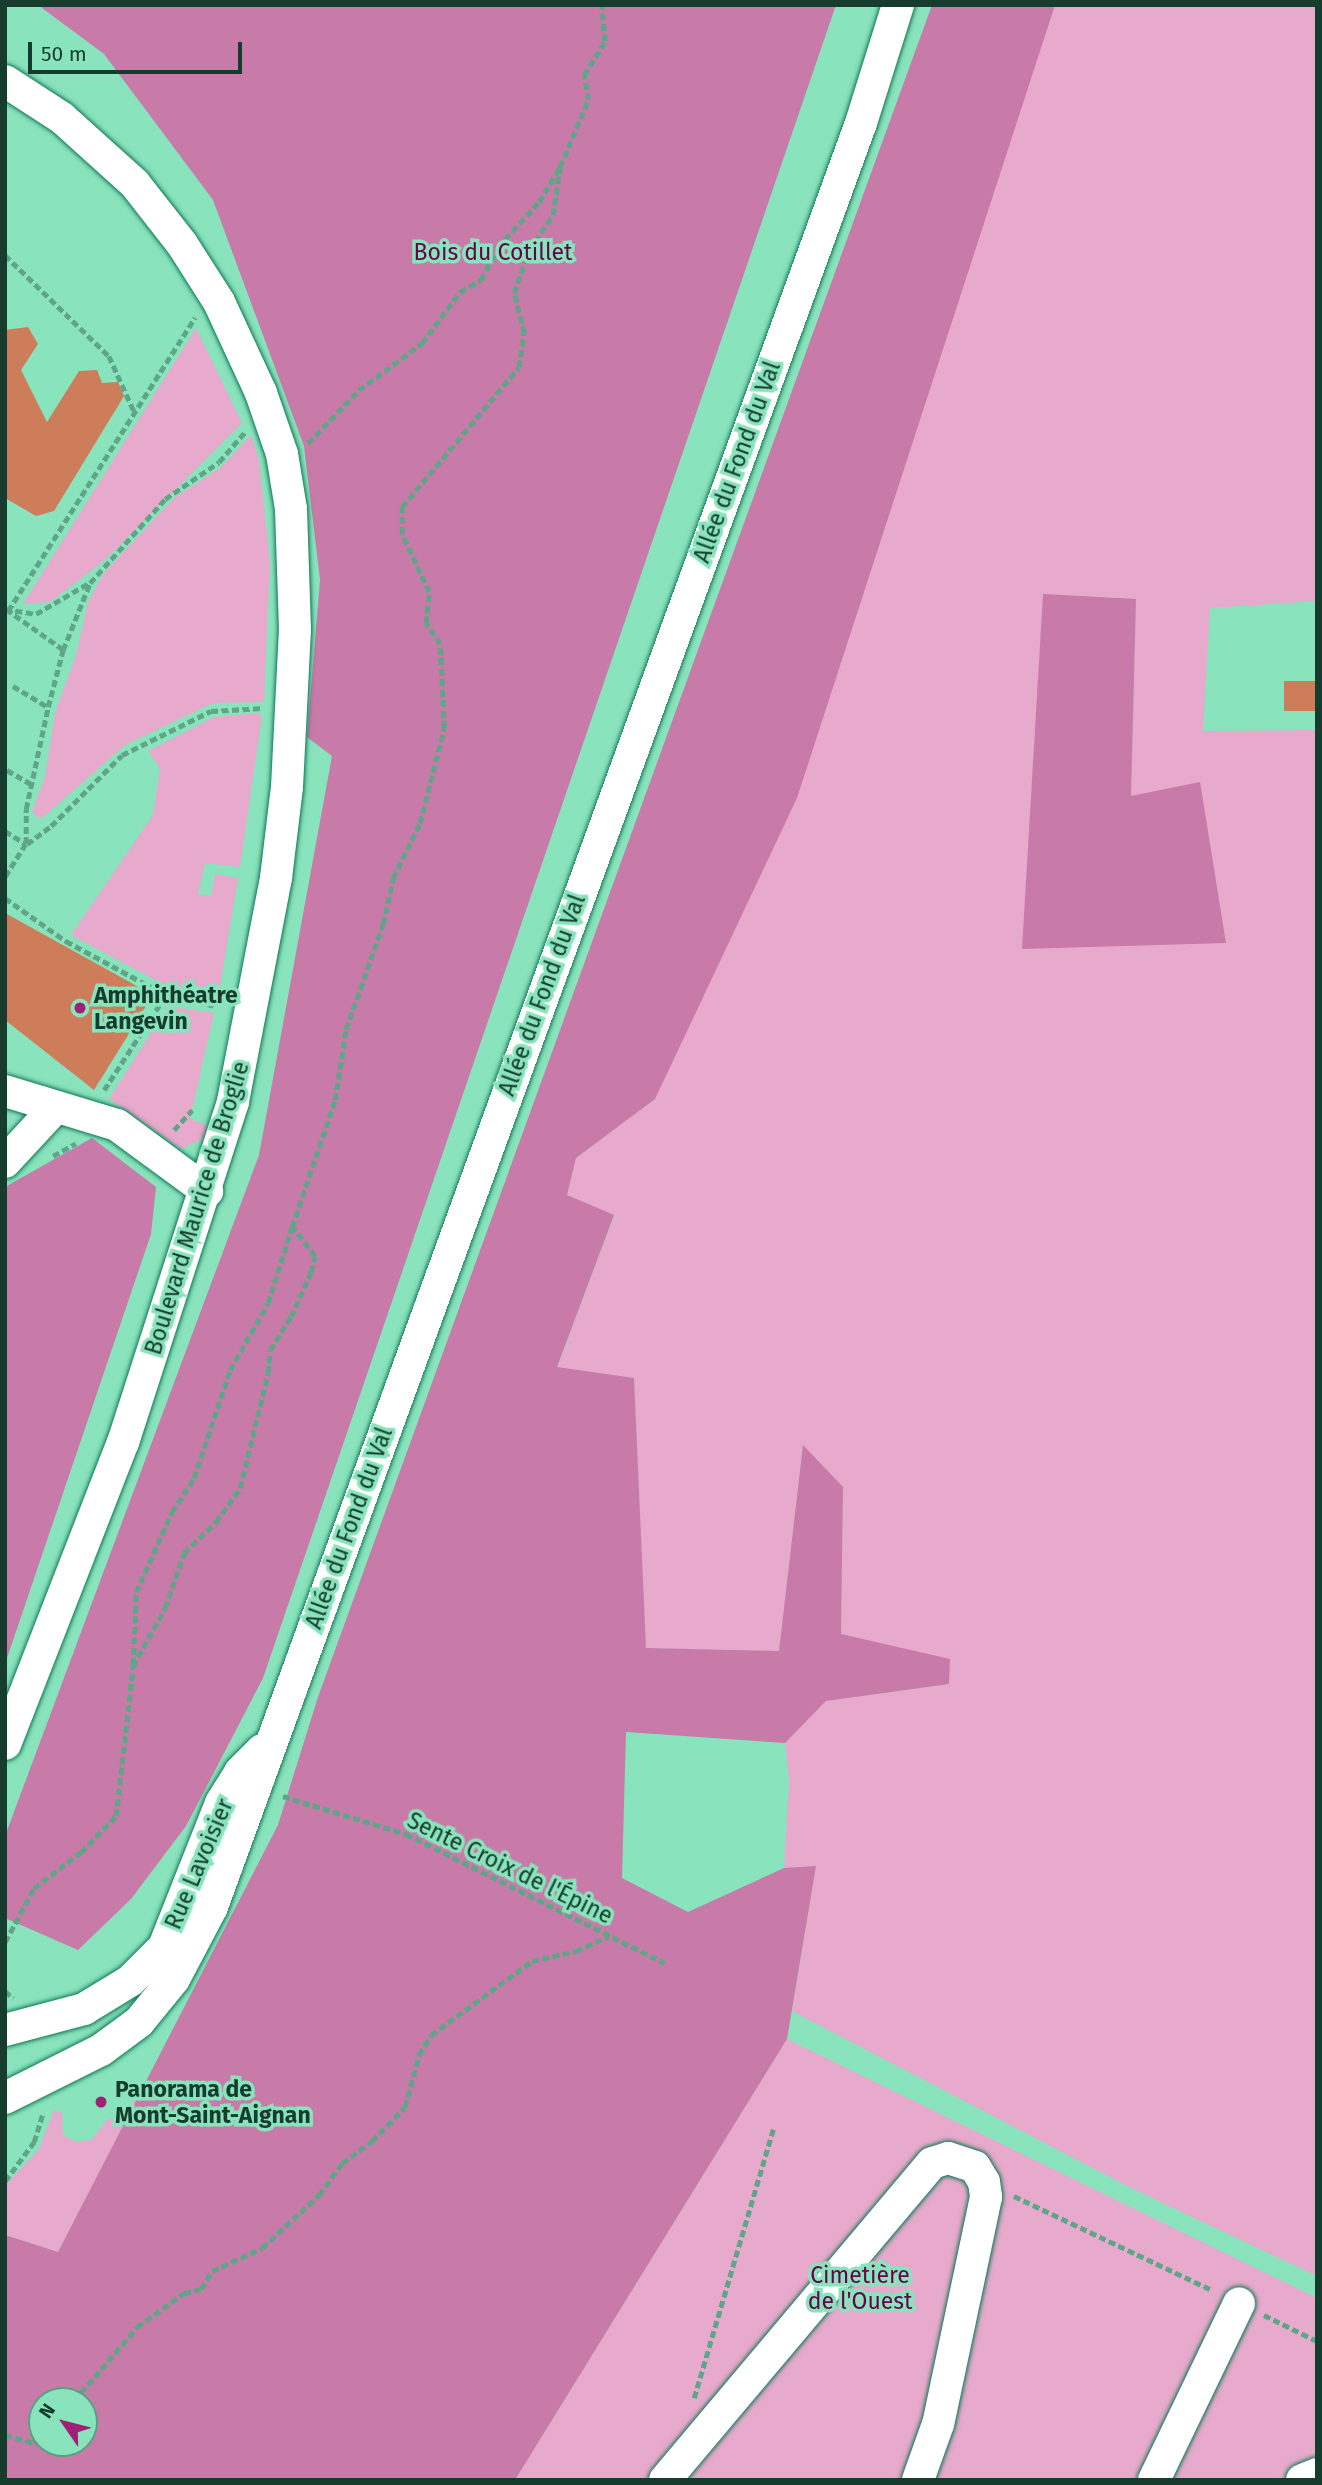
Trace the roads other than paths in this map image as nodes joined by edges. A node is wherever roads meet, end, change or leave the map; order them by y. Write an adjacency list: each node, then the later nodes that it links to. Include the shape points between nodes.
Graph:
1 (898, 5): 7 (street, Allée du Fond du Val, via 861,123)
2 (5, 81): 6 (street, Boulevard Maurice de Broglie, via 62,118 135,184 182,244 219,302 282,454 294,566 287,787 265,952 233,1102)
3 (5, 1091): 4 (street)
4 (55, 1108): 5 (street); 6 (street, via 95,1115 117,1125)
5 (5, 1162)
6 (207, 1191): 8 (street, Boulevard Maurice de Broglie, via 123,1441)
7 (272, 1739): 9 (street, Allée du Fond du Val, via 212,1907); 10 (street, Rue Lavoisier, via 240,1772 222,1803 164,1947 130,1982 84,2009)
8 (5, 1744)
9 (174, 1979): 11 (street, via 83,2031 41,2043); 12 (street, Allée du Fond du Val, via 139,2022 101,2050)
10 (5, 2030)
11 (5, 2046)
12 (5, 2098)
13 (1239, 2303): 17 (street)
14 (1317, 2474): 18 (street)
15 (665, 2480): 16 (street, via 932,2164 948,2158 964,2160 984,2182 986,2197 938,2424)
16 (918, 2480)
17 (1154, 2480)
18 (1302, 2480)

